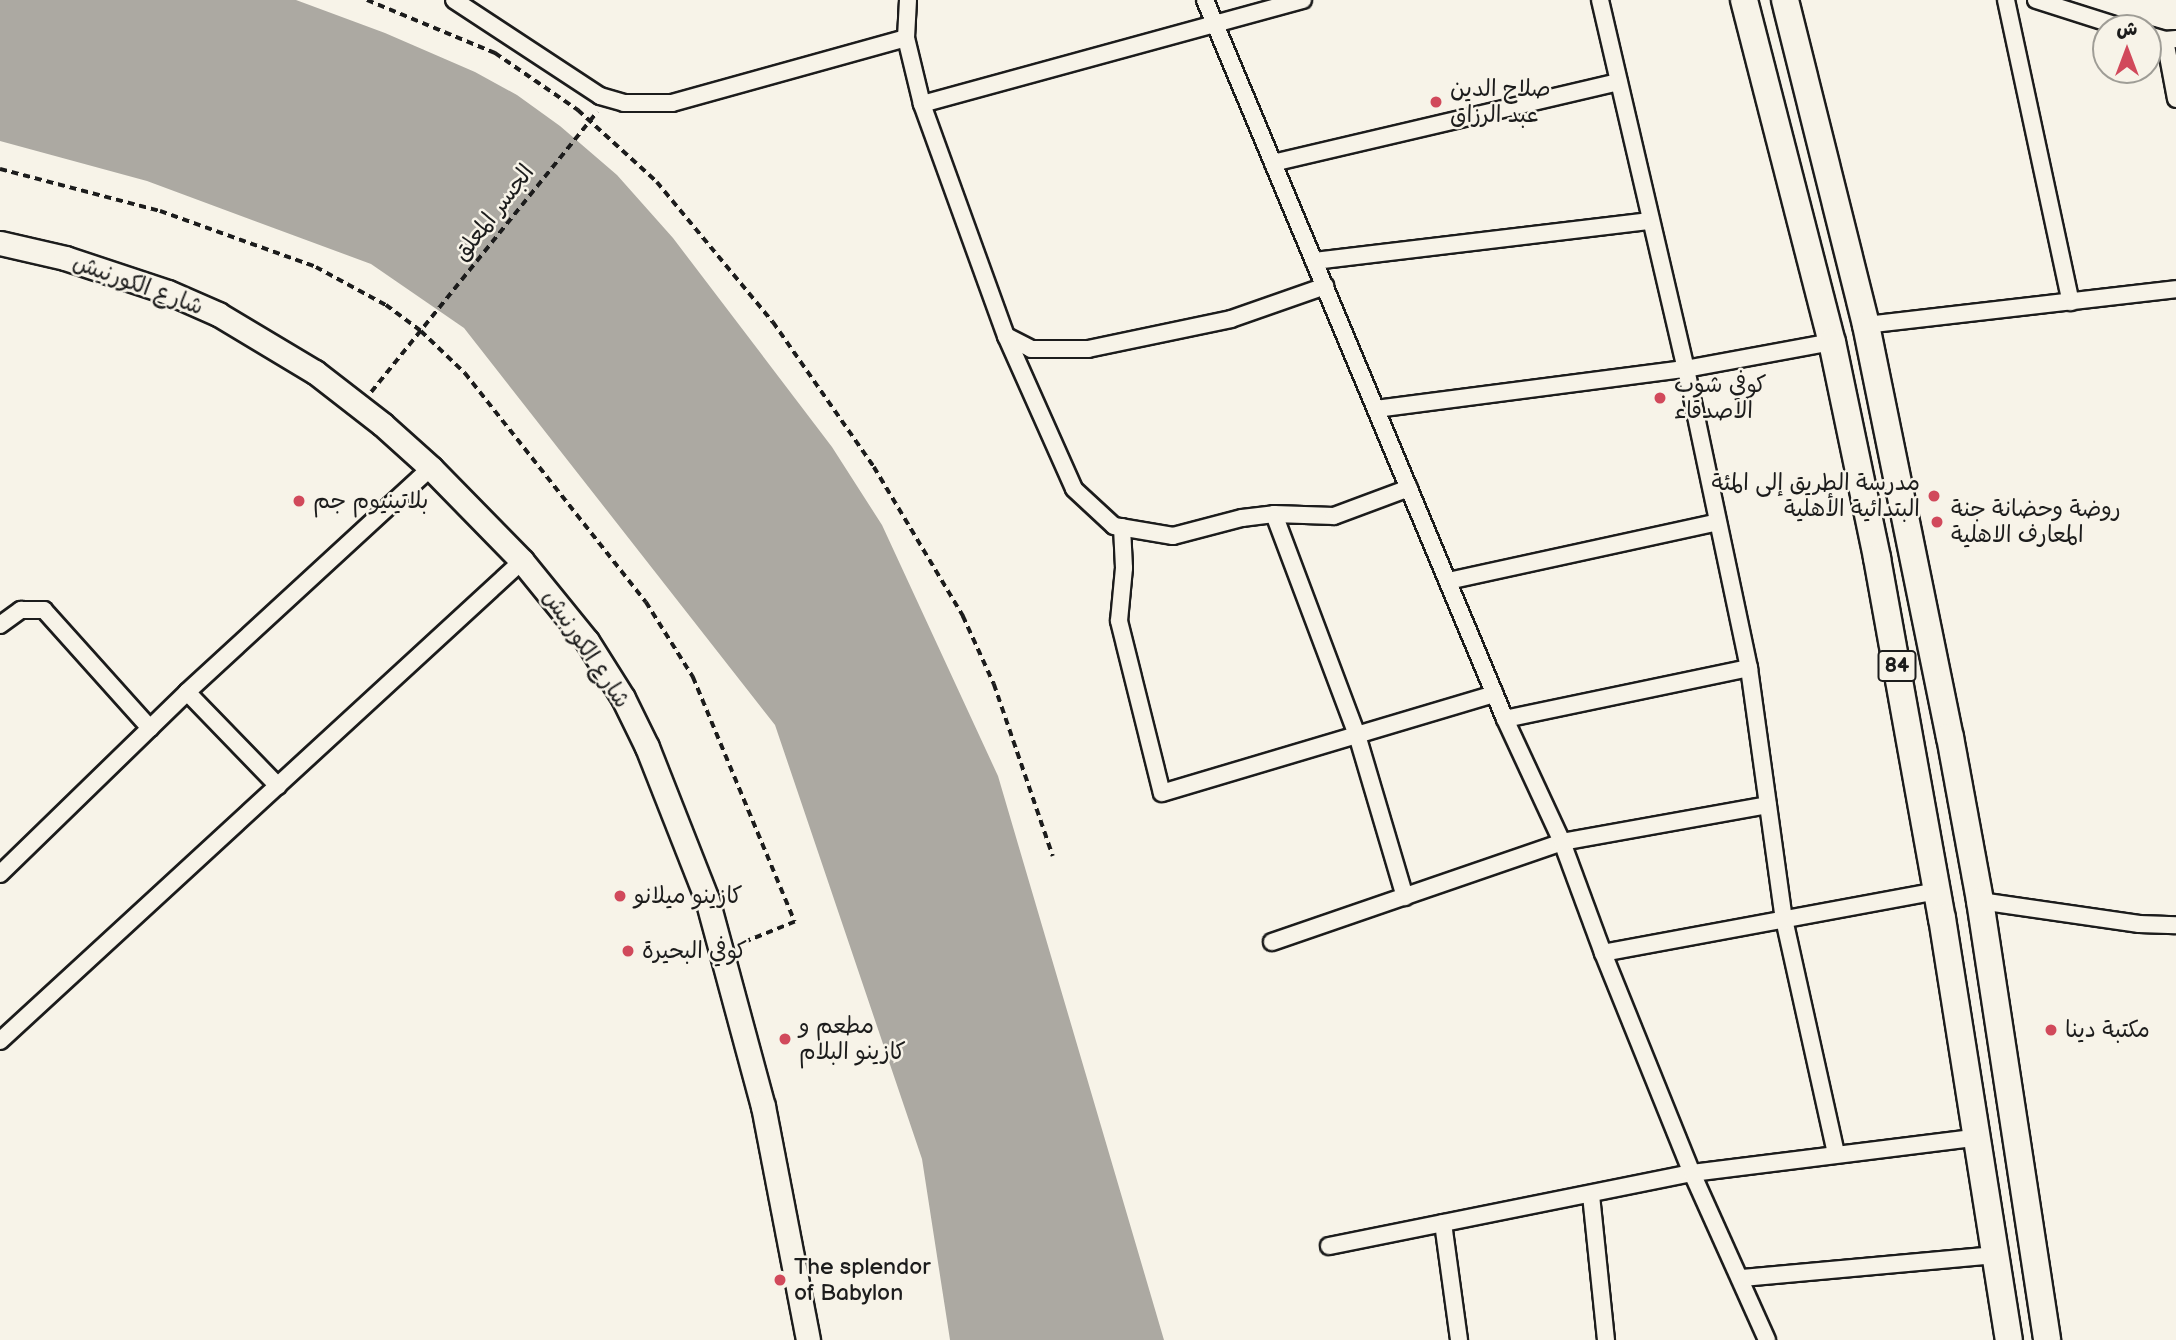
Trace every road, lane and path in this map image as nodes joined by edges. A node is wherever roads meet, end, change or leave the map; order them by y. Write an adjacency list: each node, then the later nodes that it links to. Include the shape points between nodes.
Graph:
1 (367, 0): 19 (path, via 495,53)
2 (454, 0): 16 (street)
3 (908, 0): 13 (street)
4 (1205, 0): 12 (street)
5 (1303, 0): 12 (street)
6 (1600, 0): 15 (street)
7 (1744, 0): 29 (main road, 84)
8 (1784, 0): 27 (main road, 84)
9 (2006, 0): 26 (street)
10 (2036, 0): 11 (street)
11 (2092, 18)
12 (1214, 22): 18 (street); 20 (street)
13 (906, 38): 16 (street, via 672,103); 18 (street)
14 (2170, 39): 17 (street)
15 (1619, 82): 20 (street); 21 (street)
16 (607, 99): 19 (path, الجسر المعلق)
17 (2176, 99)
18 (922, 104): 28 (street)
19 (590, 120): 31 (path, الجسر المعلق); 54 (path, via 681,209 772,322 874,467 945,583 979,650)
20 (1273, 163): 23 (street)
21 (1651, 221): 23 (street); 30 (street)
22 (0, 243): 31 (street, شارع الكورنيش, via 117,273 218,314 296,359)
23 (1314, 261): 24 (street)
24 (1325, 286): 28 (street, via 1231,319 1088,349 1031,349); 32 (street)
25 (2176, 289): 26 (street)
26 (2071, 302): 27 (street)
27 (1866, 325): 44 (main road, 84)
28 (1006, 336): 37 (street, via 1074,489 1114,526)
29 (1832, 342): 30 (street); 46 (main road, 84)
30 (1686, 369): 32 (street); 36 (street)
31 (360, 406): 33 (street, شارع الكورنيش)
32 (1376, 409): 34 (street)
33 (430, 468): 38 (street, شارع الكورنيش); 42 (street)
34 (1409, 488): 35 (street, via 1334,516); 39 (street)
35 (1274, 514): 37 (street, via 1173,536); 48 (street)
36 (1718, 522): 39 (street); 41 (street)
37 (1122, 527): 48 (street, via 1119,621 1162,793)
38 (522, 561): 51 (street); 72 (street, شارع الكورنيش, via 587,641 623,698 689,847 723,951 763,1106)
39 (1448, 581): 43 (street)
40 (0, 625): 47 (street, via 21,610 44,610)
41 (1749, 668): 45 (street); 52 (street)
42 (187, 692): 47 (street); 51 (street)
43 (1495, 694): 45 (street); 48 (street)
44 (1945, 716): 46 (main road, via 1929,729); 49 (main road, 84)
45 (1505, 719): 53 (street)
46 (1907, 720): 50 (main road, 84)
47 (150, 728): 55 (street)
48 (1357, 735): 57 (street)
49 (1951, 744): 50 (main road, via 1939,738 1926,739); 58 (main road, 84)
50 (1912, 751): 56 (main road, 84)
51 (278, 786): 63 (street)
52 (1768, 805): 53 (street); 59 (street)
53 (1562, 842): 57 (street); 62 (street)
54 (1053, 856)
55 (0, 874)
56 (1937, 891): 59 (street); 64 (main road, 84)
57 (1405, 897): 61 (street)
58 (1980, 901): 60 (street, via 2139,924); 77 (main road, 84)
59 (1784, 919): 62 (street); 65 (street)
60 (2176, 925)
61 (1272, 942)
62 (1603, 953): 66 (street)
63 (0, 1041)
64 (1979, 1137): 65 (street); 70 (main road, 84)
65 (1836, 1154): 66 (street)
66 (1692, 1173): 67 (street); 71 (street)
67 (1591, 1195): 68 (street); 74 (street)
68 (1443, 1223): 69 (street); 73 (street)
69 (1329, 1246)
70 (1996, 1255): 71 (street); 76 (main road, 84)
71 (1742, 1278): 75 (street)
72 (808, 1340)
73 (1459, 1340)
74 (1606, 1340)
75 (1767, 1340)
76 (2009, 1340)
77 (2047, 1340)

